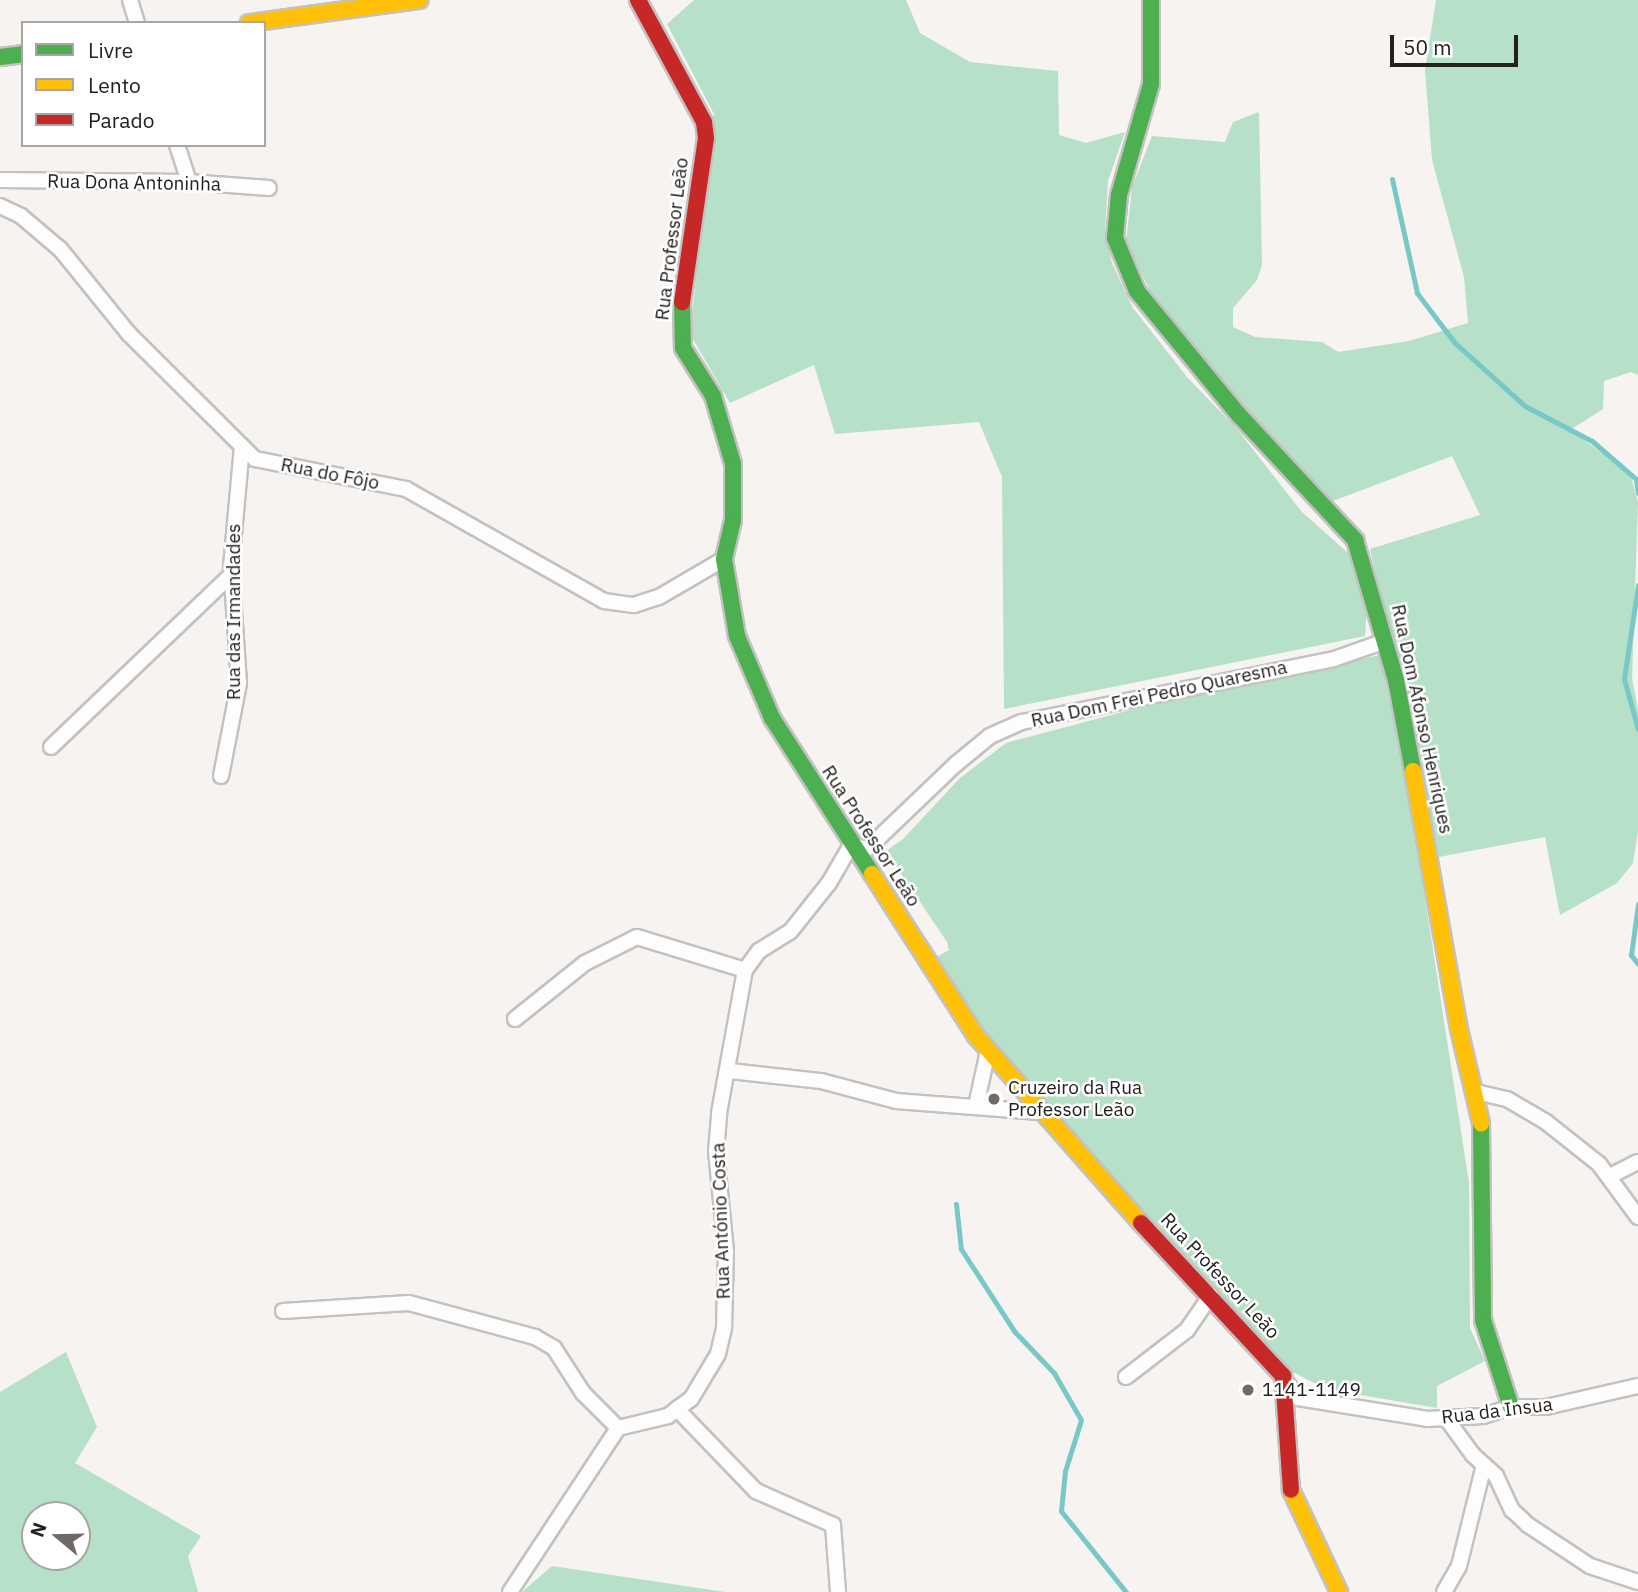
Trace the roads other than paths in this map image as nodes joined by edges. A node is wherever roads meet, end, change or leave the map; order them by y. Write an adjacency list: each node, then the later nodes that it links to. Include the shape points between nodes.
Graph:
1 (130, 0): 6 (street)
2 (419, 0): 5 (street)
3 (638, 0): 16 (street, Rua Professor Leão, via 704,122 706,138 680,314 683,348 713,396 733,464 733,520)
4 (1151, 0): 18 (street, Rua Dom Afonso Henriques, via 1151,83 1119,195 1115,238 1137,291 1239,415 1355,540)
5 (374, 3): 7 (street)
6 (136, 21)
7 (262, 21)
8 (21, 54): 9 (street)
9 (0, 57)
10 (178, 147): 12 (street)
11 (0, 180): 12 (street, Rua Dona Antoninha)
12 (189, 182): 13 (street, Rua Dona Antoninha)
13 (269, 188)
14 (0, 206): 15 (street, Rua do Fôjo, via 21,216 61,250 129,334)
15 (242, 447): 16 (street, Rua do Fôjo, via 255,459 407,489 604,601 634,605 659,597); 17 (street, Rua das Irmandades)
16 (724, 559): 21 (street, Rua Professor Leão, via 737,636 772,718)
17 (231, 575): 19 (street); 20 (street, Rua das Irmandades, via 239,683)
18 (1385, 641): 21 (street, Rua Dom Frei Pedro Quaresma, via 1334,659 1023,722 990,736 867,849); 26 (street, Rua Dom Afonso Henriques, via 1413,767 1459,1029)
19 (51, 747)
20 (221, 776)
21 (851, 845): 22 (street, via 829,883 790,932 759,951); 24 (street, Rua Professor Leão)
22 (745, 970): 23 (street, via 637,937 585,962); 25 (street, Rua António Costa)
23 (516, 1019)
24 (988, 1051): 27 (street); 28 (street, Rua Professor Leão)
25 (730, 1071): 27 (street, via 821,1081 896,1101); 38 (street, Rua António Costa, via 719,1113 716,1151 725,1217 724,1327 718,1354 691,1399)
26 (1476, 1092): 30 (street, via 1507,1098 1546,1122); 37 (street, Rua Dom Afonso Henriques, via 1481,1111 1485,1220 1483,1320)
27 (976, 1106): 28 (street)
28 (1039, 1112): 32 (street, Rua Professor Leão)
29 (1638, 1162): 30 (street)
30 (1610, 1176): 31 (street)
31 (1638, 1217)
32 (1210, 1295): 34 (street, Rua Professor Leão); 35 (street, via 1187,1330)
33 (283, 1311): 40 (street, via 409,1303 535,1337 554,1348 583,1393)
34 (1283, 1376): 39 (street, Rua da Insua, via 1298,1398 1389,1414); 42 (street, via 1290,1489)
35 (1126, 1377)
36 (1638, 1386): 37 (street, Rua da Insua, via 1546,1407)
37 (1511, 1407): 39 (street, Rua da Insua, via 1483,1416)
38 (677, 1409): 40 (street, Rua António Costa, via 668,1416); 45 (street, via 756,1491 833,1525)
39 (1446, 1418): 41 (street)
40 (618, 1429): 44 (street)
41 (1484, 1465): 43 (street, via 1496,1476 1512,1510 1528,1525 1590,1566); 48 (street, via 1459,1566)
42 (1329, 1573): 46 (street); 47 (street, via 1343,1590)
43 (1638, 1582)
44 (510, 1592)
45 (838, 1592)
46 (1339, 1592)
47 (1352, 1592)
48 (1444, 1592)

